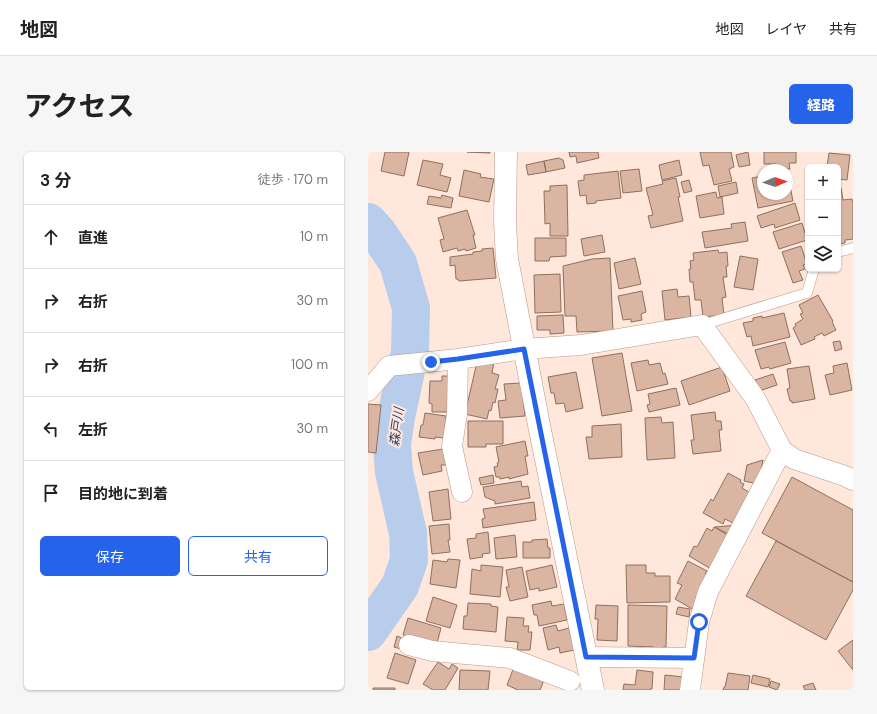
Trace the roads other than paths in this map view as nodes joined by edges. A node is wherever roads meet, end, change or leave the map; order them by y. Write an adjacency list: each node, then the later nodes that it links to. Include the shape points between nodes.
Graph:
1 (506, 152): 6 (street, via 507,260)
2 (853, 248): 3 (lane)
3 (841, 251)
4 (813, 272): 5 (lane, via 807,293)
5 (702, 325): 6 (street, via 581,345); 9 (street, via 755,398)
6 (524, 349): 7 (street); 14 (street)
7 (458, 359): 8 (street, via 389,366); 11 (street, via 457,414 452,446)
8 (368, 391)
9 (782, 450): 10 (street, via 794,459); 13 (street, via 708,592 699,622)
10 (853, 480)
11 (462, 492)
12 (409, 645): 15 (street, via 432,651 510,658)
13 (694, 658): 14 (street); 17 (street)
14 (587, 660): 15 (street); 16 (street)
15 (565, 685)
16 (593, 690)
17 (690, 690)

